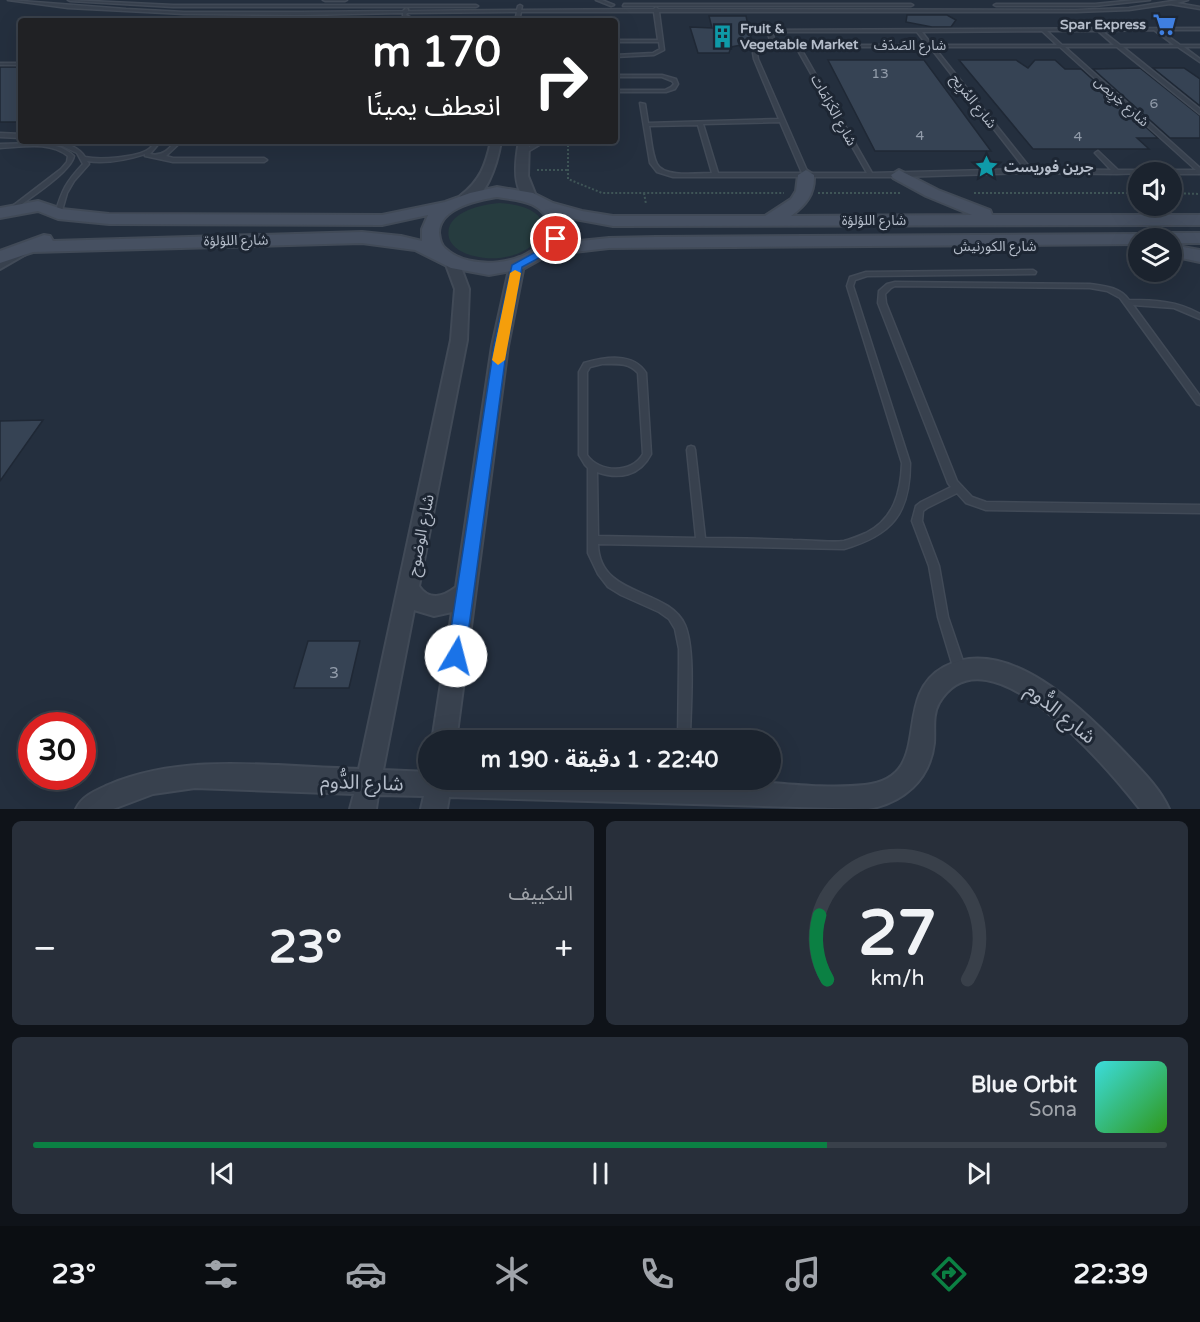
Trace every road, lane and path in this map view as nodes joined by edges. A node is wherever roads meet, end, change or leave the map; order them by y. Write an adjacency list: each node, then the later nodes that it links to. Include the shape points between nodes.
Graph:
1 (10, 0): 29 (lane, via 148,12)
2 (70, 0): 15 (lane)
3 (298, 0): 20 (lane)
4 (325, 0): 5 (lane)
5 (336, 0): 6 (lane); 21 (lane)
6 (417, 0): 7 (lane)
7 (472, 0)
8 (598, 0): 17 (lane)
9 (745, 0): 18 (lane)
10 (866, 0): 19 (lane)
11 (1148, 0): 19 (lane)
12 (1164, 0): 16 (lane)
13 (1186, 0): 14 (lane)
14 (1182, 1): 16 (lane); 23 (lane)
15 (117, 2): 20 (lane)
16 (1171, 3): 23 (lane); 27 (lane, via 1076,11)
17 (612, 5): 25 (lane); 26 (lane)
18 (720, 5): 19 (lane); 26 (lane)
19 (886, 5): 27 (lane)
20 (297, 6): 21 (lane); 29 (lane)
21 (327, 6): 22 (lane)
22 (408, 6): 24 (lane); 28 (lane)
23 (1200, 6)
24 (520, 8): 25 (lane); 28 (lane); 31 (lane)
25 (539, 8): 26 (lane); 32 (lane)
26 (656, 8): 27 (lane); 38 (lane)
27 (890, 11)
28 (405, 12): 29 (lane); 30 (lane, via 404,16)
29 (295, 13)
30 (409, 18)
31 (518, 18)
32 (537, 18)
33 (1200, 29): 36 (lane)
34 (1043, 30): 35 (lane); 37 (lane); 43 (lane, شارع خِرِيص)
35 (1100, 30): 36 (lane); 44 (lane)
36 (1156, 30): 46 (lane)
37 (919, 31): 40 (lane, شارع المُرِيح); 41 (lane, via 769,31)
38 (661, 40): 39 (lane); 47 (lane, via 662,49 654,54)
39 (618, 41)
40 (930, 45): 42 (lane, شارع الصَدَف); 43 (lane, شارع الصَدَف); 74 (lane, شارع المُرِيح)
41 (774, 46): 42 (lane, شارع الصَدَف); 55 (lane, via 754,53)
42 (797, 46): 77 (lane, شارع الكَرَامَات)
43 (1061, 46): 44 (lane, شارع الصَدَف); 76 (lane, شارع خِرِيص)
44 (1119, 46): 46 (lane, شارع الصَدَف); 54 (lane)
45 (1200, 46): 46 (lane, شارع الصَدَف)
46 (1180, 47): 48 (lane)
47 (618, 56)
48 (1200, 61)
49 (0, 64): 50 (lane)
50 (18, 64)
51 (618, 76): 52 (lane, via 662,76 676,84 666,91)
52 (618, 91)
53 (642, 104): 57 (lane)
54 (1200, 111)
55 (782, 120): 56 (lane); 80 (lane)
56 (700, 123): 57 (lane); 79 (lane)
57 (646, 125): 79 (lane, via 652,163 659,171 680,176)
58 (0, 135): 59 (lane)
59 (18, 136)
60 (64, 144): 70 (lane, via 73,147)
61 (156, 144): 67 (lane)
62 (176, 144): 69 (lane)
63 (495, 144): 88 (street, via 489,174 475,191)
64 (568, 144): 73 (path)
65 (0, 146): 91 (lane, via 51,146 65,149 71,156 63,170)
66 (523, 147): 87 (street, via 520,170)
67 (150, 151): 69 (lane, via 150,157); 70 (lane, via 112,161)
68 (1098, 153): 75 (lane)
69 (162, 157): 71 (lane)
70 (82, 158): 92 (lane, via 86,164 71,180)
71 (264, 160)
72 (537, 170): 73 (path)
73 (568, 170): 83 (path, via 568,179 602,193)
74 (1029, 171): 75 (lane); 78 (lane)
75 (1117, 172): 76 (lane)
76 (1200, 172)
77 (870, 174): 78 (lane); 80 (lane)
78 (899, 175): 84 (street)
79 (716, 176): 80 (lane)
80 (806, 184): 83 (path); 84 (path); 93 (street, via 801,201)
81 (967, 193): 82 (path)
82 (1128, 193)
83 (644, 194): 89 (path)
84 (932, 194): 94 (street)
85 (1182, 194): 86 (path)
86 (1198, 194)
87 (530, 196): 88 (street, via 497,192); 90 (street)
88 (457, 202): 92 (street, شارع اللؤلؤة, via 382,220 109,219); 108 (street, via 440,214 430,234 432,244)
89 (646, 204)
90 (550, 207): 93 (street, شارع اللؤلؤة, via 613,221); 104 (street, via 560,228)
91 (6, 211): 92 (street, شارع اللؤلؤة, via 41,207)
92 (58, 214): 103 (street, via 55,230)
93 (768, 220): 94 (street, شارع اللؤلؤة)
94 (1002, 220): 96 (street, شارع اللؤلؤة)
95 (1200, 220): 96 (street, شارع اللؤلؤة)
96 (1158, 221): 97 (street)
97 (1200, 228)
98 (1182, 238): 99 (street)
99 (1200, 238)
100 (1128, 239): 101 (street, شارع اللؤلؤة)
101 (852, 241): 102 (street, شارع الكورنيش, via 898,246); 104 (street, شارع اللؤلؤة, via 609,243)
102 (1128, 247)
103 (26, 249): 107 (street); 108 (street, شارع اللؤلؤة, via 154,241 375,238 423,246); 109 (street)
104 (547, 250): 110 (street)
105 (1182, 253): 106 (street)
106 (1200, 256)
107 (0, 257)
108 (445, 257): 110 (street, via 483,269); 121 (street, شارع الوضوح, via 462,289 459,340)
109 (0, 265)
110 (517, 265): 122 (street, via 500,346)
111 (1033, 272): 120 (lane, via 855,277 850,286 906,463 899,507 878,532 863,541 844,545)
112 (1127, 302): 113 (lane, via 1171,304); 114 (lane); 117 (lane, via 1109,289 1090,286 896,284 881,293)
113 (1200, 317)
114 (1200, 402)
115 (691, 450): 120 (lane)
116 (592, 468): 116 (lane, via 603,472 627,470 646,459 642,372 633,363 596,362 587,365 583,372 583,455); 119 (lane)
117 (957, 489): 118 (lane, via 969,500 987,506); 123 (lane, via 924,505 917,521 934,566 943,617)
118 (1200, 509)
119 (593, 540): 120 (lane); 125 (lane, via 597,564 612,584 665,609 681,627)
120 (701, 542)
121 (409, 589): 122 (street, via 414,598 432,607 444,606); 127 (street, شارع الوضوح)
122 (464, 593): 124 (street)
123 (960, 670): 129 (street, شارع الدُّوم, via 937,686 929,699 918,760 902,783 891,790 845,798); 133 (street, شارع الدُّوم, via 992,670 1028,684 1089,733)
124 (445, 730)
125 (684, 730)
126 (418, 782): 127 (street, شارع الدُّوم)
127 (368, 783): 130 (street, شارع الدُّوم, via 171,777 119,793); 131 (street, شارع الوضوح)
128 (438, 790): 132 (street)
129 (686, 790)
130 (89, 809)
131 (363, 809)
132 (434, 809)
133 (1156, 809)

